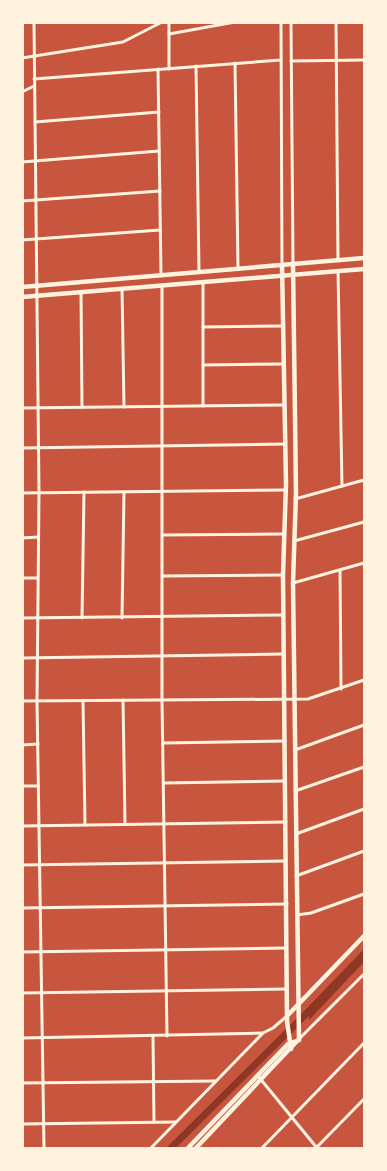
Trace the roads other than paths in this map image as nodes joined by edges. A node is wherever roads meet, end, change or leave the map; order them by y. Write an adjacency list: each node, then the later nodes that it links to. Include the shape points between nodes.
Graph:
1 (34, 22): 9 (street)
2 (162, 22): 9 (street, via 124,42)
3 (169, 22): 8 (street)
4 (235, 22): 8 (street)
5 (280, 22): 11 (street)
6 (291, 22): 14 (street)
7 (336, 22): 12 (street)
8 (169, 34): 17 (street)
9 (34, 56): 10 (street); 19 (street)
10 (22, 58)
11 (281, 60): 15 (street); 36 (street)
12 (336, 60): 13 (street); 14 (street); 34 (street)
13 (364, 60)
14 (291, 61): 35 (street)
15 (235, 64): 16 (street); 37 (street)
16 (196, 66): 17 (street); 40 (street)
17 (169, 69): 18 (street)
18 (158, 70): 19 (street); 22 (street)
19 (34, 79): 20 (street)
20 (34, 86): 21 (street); 23 (street)
21 (22, 92)
22 (159, 112): 23 (street); 24 (street)
23 (35, 122): 25 (street)
24 (159, 151): 25 (street); 27 (street)
25 (35, 161): 26 (street); 28 (street)
26 (22, 162)
27 (160, 191): 28 (street); 30 (street)
28 (36, 200): 29 (street); 31 (street)
29 (22, 201)
30 (160, 230): 31 (street); 41 (street)
31 (36, 239): 32 (street); 45 (street)
32 (22, 240)
33 (364, 258): 34 (street)
34 (338, 260): 35 (street)
35 (293, 264): 36 (street); 42 (street)
36 (282, 265): 37 (street); 43 (street)
37 (238, 269): 40 (street)
38 (364, 269): 39 (street)
39 (338, 271): 42 (street); 68 (street)
40 (200, 272): 41 (street)
41 (161, 275): 45 (street)
42 (293, 275): 43 (street); 75 (street)
43 (282, 276): 44 (street); 52 (street)
44 (203, 282): 47 (street); 53 (street)
45 (37, 285): 46 (street); 50 (street)
46 (22, 286)
47 (162, 286): 48 (street); 57 (street)
48 (122, 289): 49 (street); 60 (street)
49 (81, 292): 50 (street); 59 (street)
50 (36, 296): 51 (street); 62 (street)
51 (22, 297)
52 (283, 326): 53 (street); 54 (street)
53 (203, 327): 55 (street)
54 (284, 364): 55 (street); 56 (street)
55 (203, 366): 58 (street)
56 (284, 405): 58 (street); 63 (street)
57 (164, 406): 58 (street); 60 (street); 64 (street)
58 (203, 406)
59 (82, 407): 60 (street); 62 (street)
60 (124, 407)
61 (22, 408): 62 (street)
62 (38, 408): 66 (street)
63 (285, 444): 64 (street); 69 (street)
64 (164, 446): 66 (street); 70 (street)
65 (22, 448): 66 (street)
66 (38, 448): 74 (street)
67 (364, 480): 68 (street)
68 (342, 486): 75 (street)
69 (286, 490): 70 (street); 77 (street)
70 (164, 491): 72 (street); 78 (street)
71 (84, 492): 72 (street); 74 (street); 93 (street)
72 (124, 492): 94 (street)
73 (22, 493): 74 (street)
74 (39, 493): 79 (street)
75 (295, 499): 81 (street)
76 (364, 522): 81 (street)
77 (284, 534): 78 (street); 84 (street)
78 (164, 535): 85 (street)
79 (38, 537): 80 (street); 87 (street)
80 (22, 538)
81 (294, 541): 88 (street)
82 (364, 563): 83 (street)
83 (340, 570): 88 (street); 100 (street)
84 (284, 575): 85 (street); 89 (street)
85 (163, 576): 90 (street)
86 (22, 578): 87 (street)
87 (37, 578): 92 (street)
88 (293, 583): 102 (street)
89 (284, 615): 90 (street); 95 (street)
90 (162, 617): 94 (street); 96 (street)
91 (22, 618): 92 (street)
92 (36, 618): 93 (street); 98 (street)
93 (82, 618): 94 (street)
94 (122, 618)
95 (284, 654): 96 (street); 101 (street)
96 (162, 656): 98 (street); 104 (street)
97 (22, 658): 98 (street)
98 (37, 658): 105 (street)
99 (364, 680): 100 (street)
100 (341, 689): 102 (street, via 314,698)
101 (285, 698): 102 (street); 104 (street); 109 (street)
102 (295, 699): 113 (street)
103 (123, 700): 104 (street); 106 (street); 122 (street)
104 (162, 700): 110 (street)
105 (37, 701): 106 (street); 107 (street); 111 (street)
106 (84, 701): 125 (street)
107 (22, 702)
108 (364, 725): 113 (street)
109 (285, 741): 110 (street); 115 (street)
110 (163, 743): 116 (street)
111 (38, 744): 112 (street); 118 (street)
112 (22, 745)
113 (295, 751): 119 (street)
114 (364, 767): 119 (street)
115 (285, 781): 116 (street); 121 (street)
116 (164, 784): 123 (street)
117 (22, 786): 118 (street)
118 (38, 786): 124 (street)
119 (295, 792): 127 (street)
120 (364, 809): 127 (street)
121 (286, 822): 123 (street); 129 (street)
122 (125, 824): 123 (street); 125 (street)
123 (164, 824): 130 (street)
124 (39, 825): 125 (street); 126 (street); 132 (street)
125 (85, 825)
126 (22, 826)
127 (295, 834): 133 (street)
128 (364, 851): 133 (street)
129 (286, 862): 130 (street); 135 (street)
130 (165, 863): 132 (street); 136 (street)
131 (22, 865): 132 (street)
132 (40, 865): 138 (street)
133 (296, 876): 139 (street)
134 (364, 894): 139 (street, via 311,913)
135 (287, 904): 136 (street); 141 (street)
136 (166, 906): 138 (street); 142 (street)
137 (22, 908): 138 (street)
138 (40, 908): 143 (street)
139 (296, 915): 152 (street)
140 (364, 936): 152 (street)
141 (287, 948): 142 (street); 148 (street)
142 (166, 950): 143 (street); 149 (street)
143 (41, 951): 144 (street); 151 (street)
144 (22, 952)
145 (364, 974): 146 (street)
146 (361, 978): 147 (street); 159 (street)
147 (364, 981)
148 (288, 989): 149 (street); 153 (street)
149 (167, 991): 151 (street); 156 (street)
150 (22, 993): 151 (street)
151 (42, 993): 158 (street)
152 (298, 1004): 153 (street); 159 (street)
153 (288, 1015): 154 (street); 160 (street)
154 (263, 1033): 156 (street); 164 (street)
155 (153, 1036): 156 (street); 158 (street); 165 (street)
156 (167, 1036)
157 (22, 1038): 158 (street)
158 (43, 1038): 166 (street)
159 (299, 1040): 160 (street); 162 (street)
160 (288, 1042): 162 (street); 163 (street)
161 (364, 1043): 169 (street)
162 (291, 1049): 163 (street)
163 (259, 1078): 169 (street); 176 (street); 177 (street)
164 (216, 1081): 165 (street); 171 (street)
165 (154, 1082): 166 (street); 170 (street)
166 (43, 1083): 167 (street); 173 (street)
167 (22, 1084)
168 (364, 1099): 179 (street)
169 (292, 1117): 178 (street); 179 (street)
170 (154, 1122): 171 (street); 173 (street)
171 (177, 1122): 175 (street)
172 (22, 1124): 173 (street)
173 (44, 1124): 174 (street)
174 (44, 1148)
175 (151, 1148)
176 (188, 1148)
177 (196, 1148)
178 (262, 1148)
179 (316, 1148)

